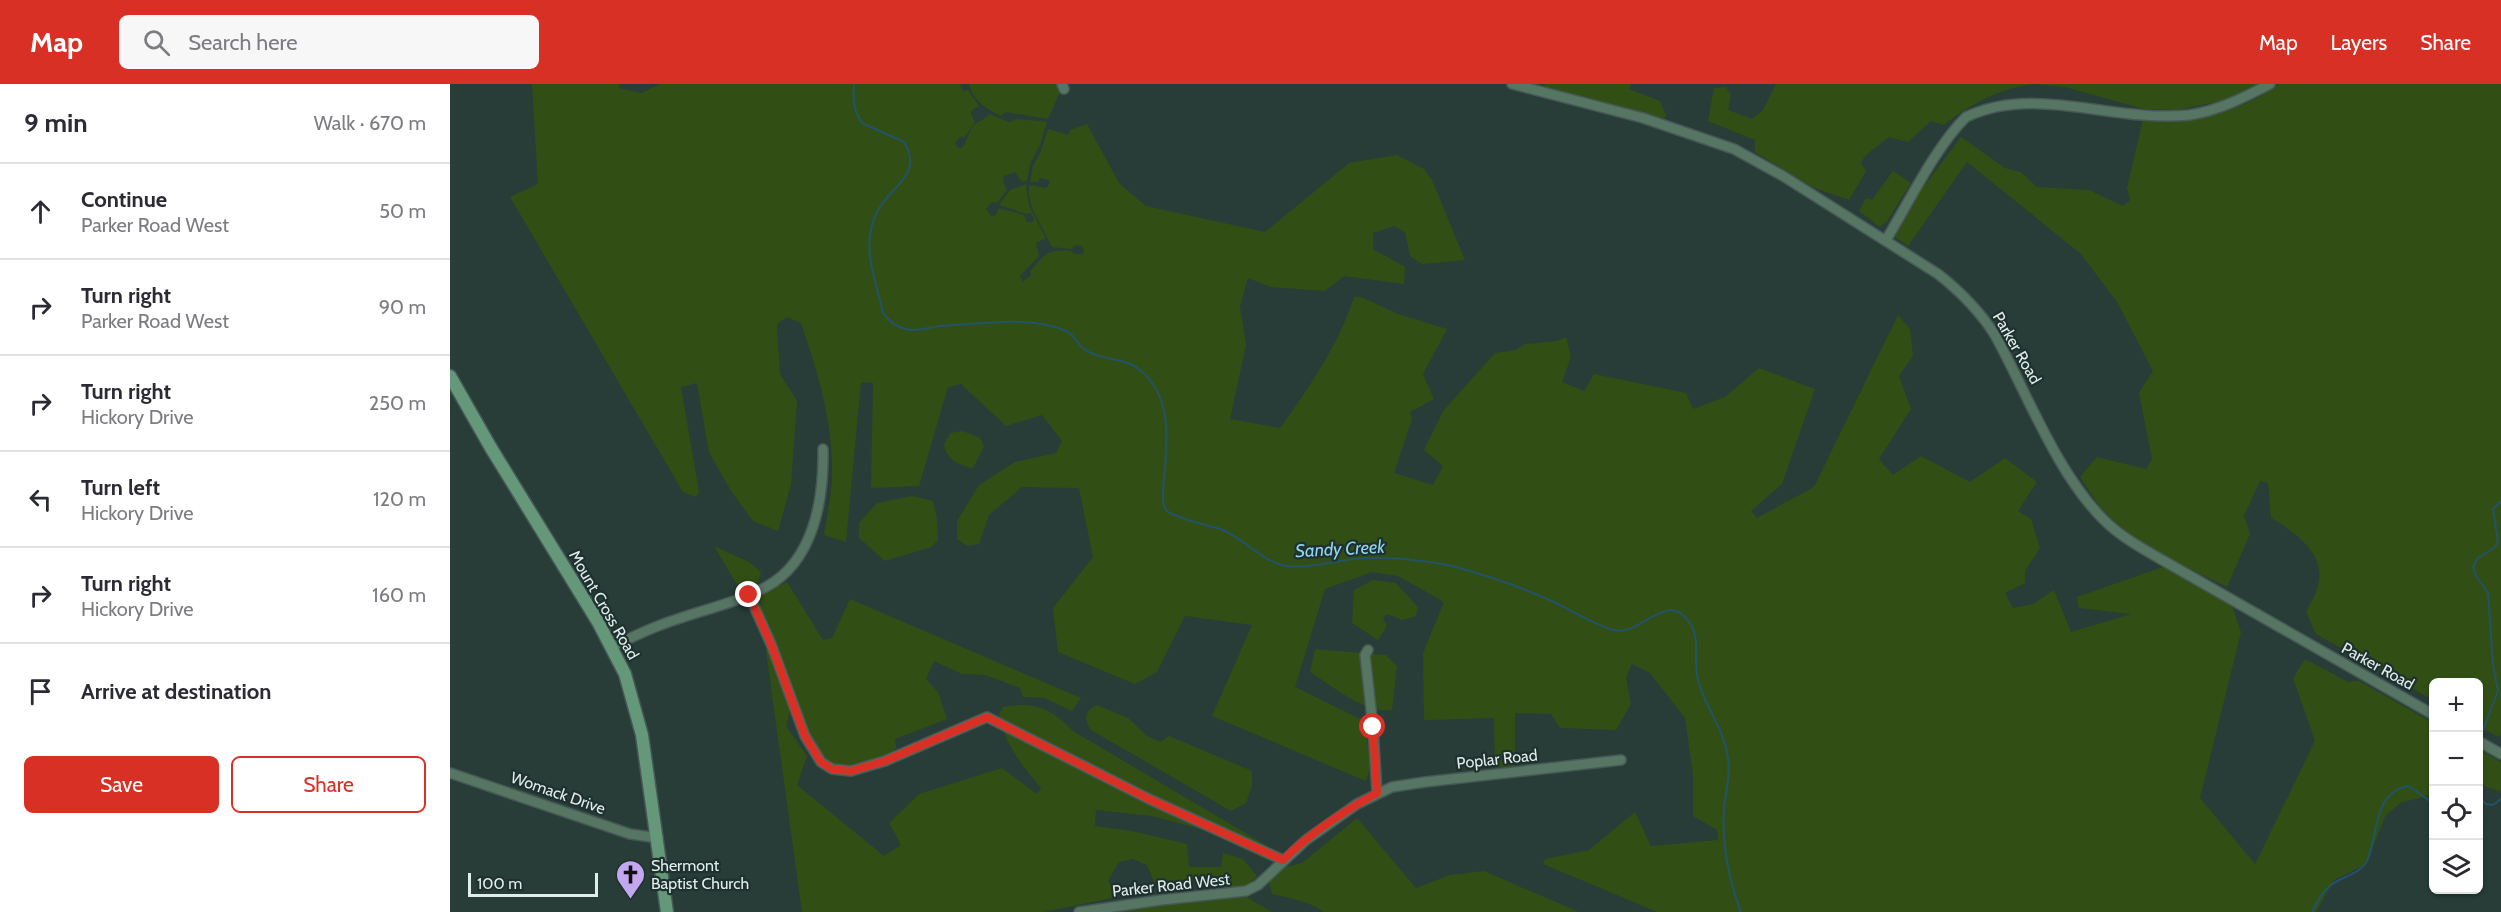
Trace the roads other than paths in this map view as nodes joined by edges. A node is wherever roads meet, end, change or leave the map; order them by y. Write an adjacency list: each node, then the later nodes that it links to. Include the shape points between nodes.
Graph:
1 (1512, 84): 5 (street, Parker Road, via 1652,121 1734,149)
2 (2270, 84): 4 (street, via 2226,105 2189,115 2151,113)
3 (2004, 95): 5 (street, via 1984,104 1958,126)
4 (2092, 98)
5 (1886, 240): 11 (street, Parker Road, via 1960,291 1984,318 2079,490 2104,520 2164,561)
6 (450, 376): 9 (main road, Mount Cross Road)
7 (823, 450): 8 (street, via 821,493 806,545 786,572)
8 (749, 595): 9 (street, via 657,626); 18 (street, via 805,736 821,762 832,769 851,771 885,761 987,717 1149,799)
9 (611, 647): 17 (main road, Mount Cross Road, via 632,694)
10 (1368, 650): 16 (street, via 1365,655)
11 (2429, 713)
12 (2483, 744): 13 (street)
13 (2501, 754)
14 (1621, 760): 16 (street, Poplar Road, via 1425,782)
15 (450, 773): 17 (street, Womack Drive, via 630,834)
16 (1377, 793): 18 (street, Parker Road West, via 1356,804)
17 (658, 838): 19 (main road, Mount Cross Road)
18 (1283, 860): 20 (street, Parker Road West, via 1258,885 1242,892)
19 (667, 912)
20 (1079, 912)

